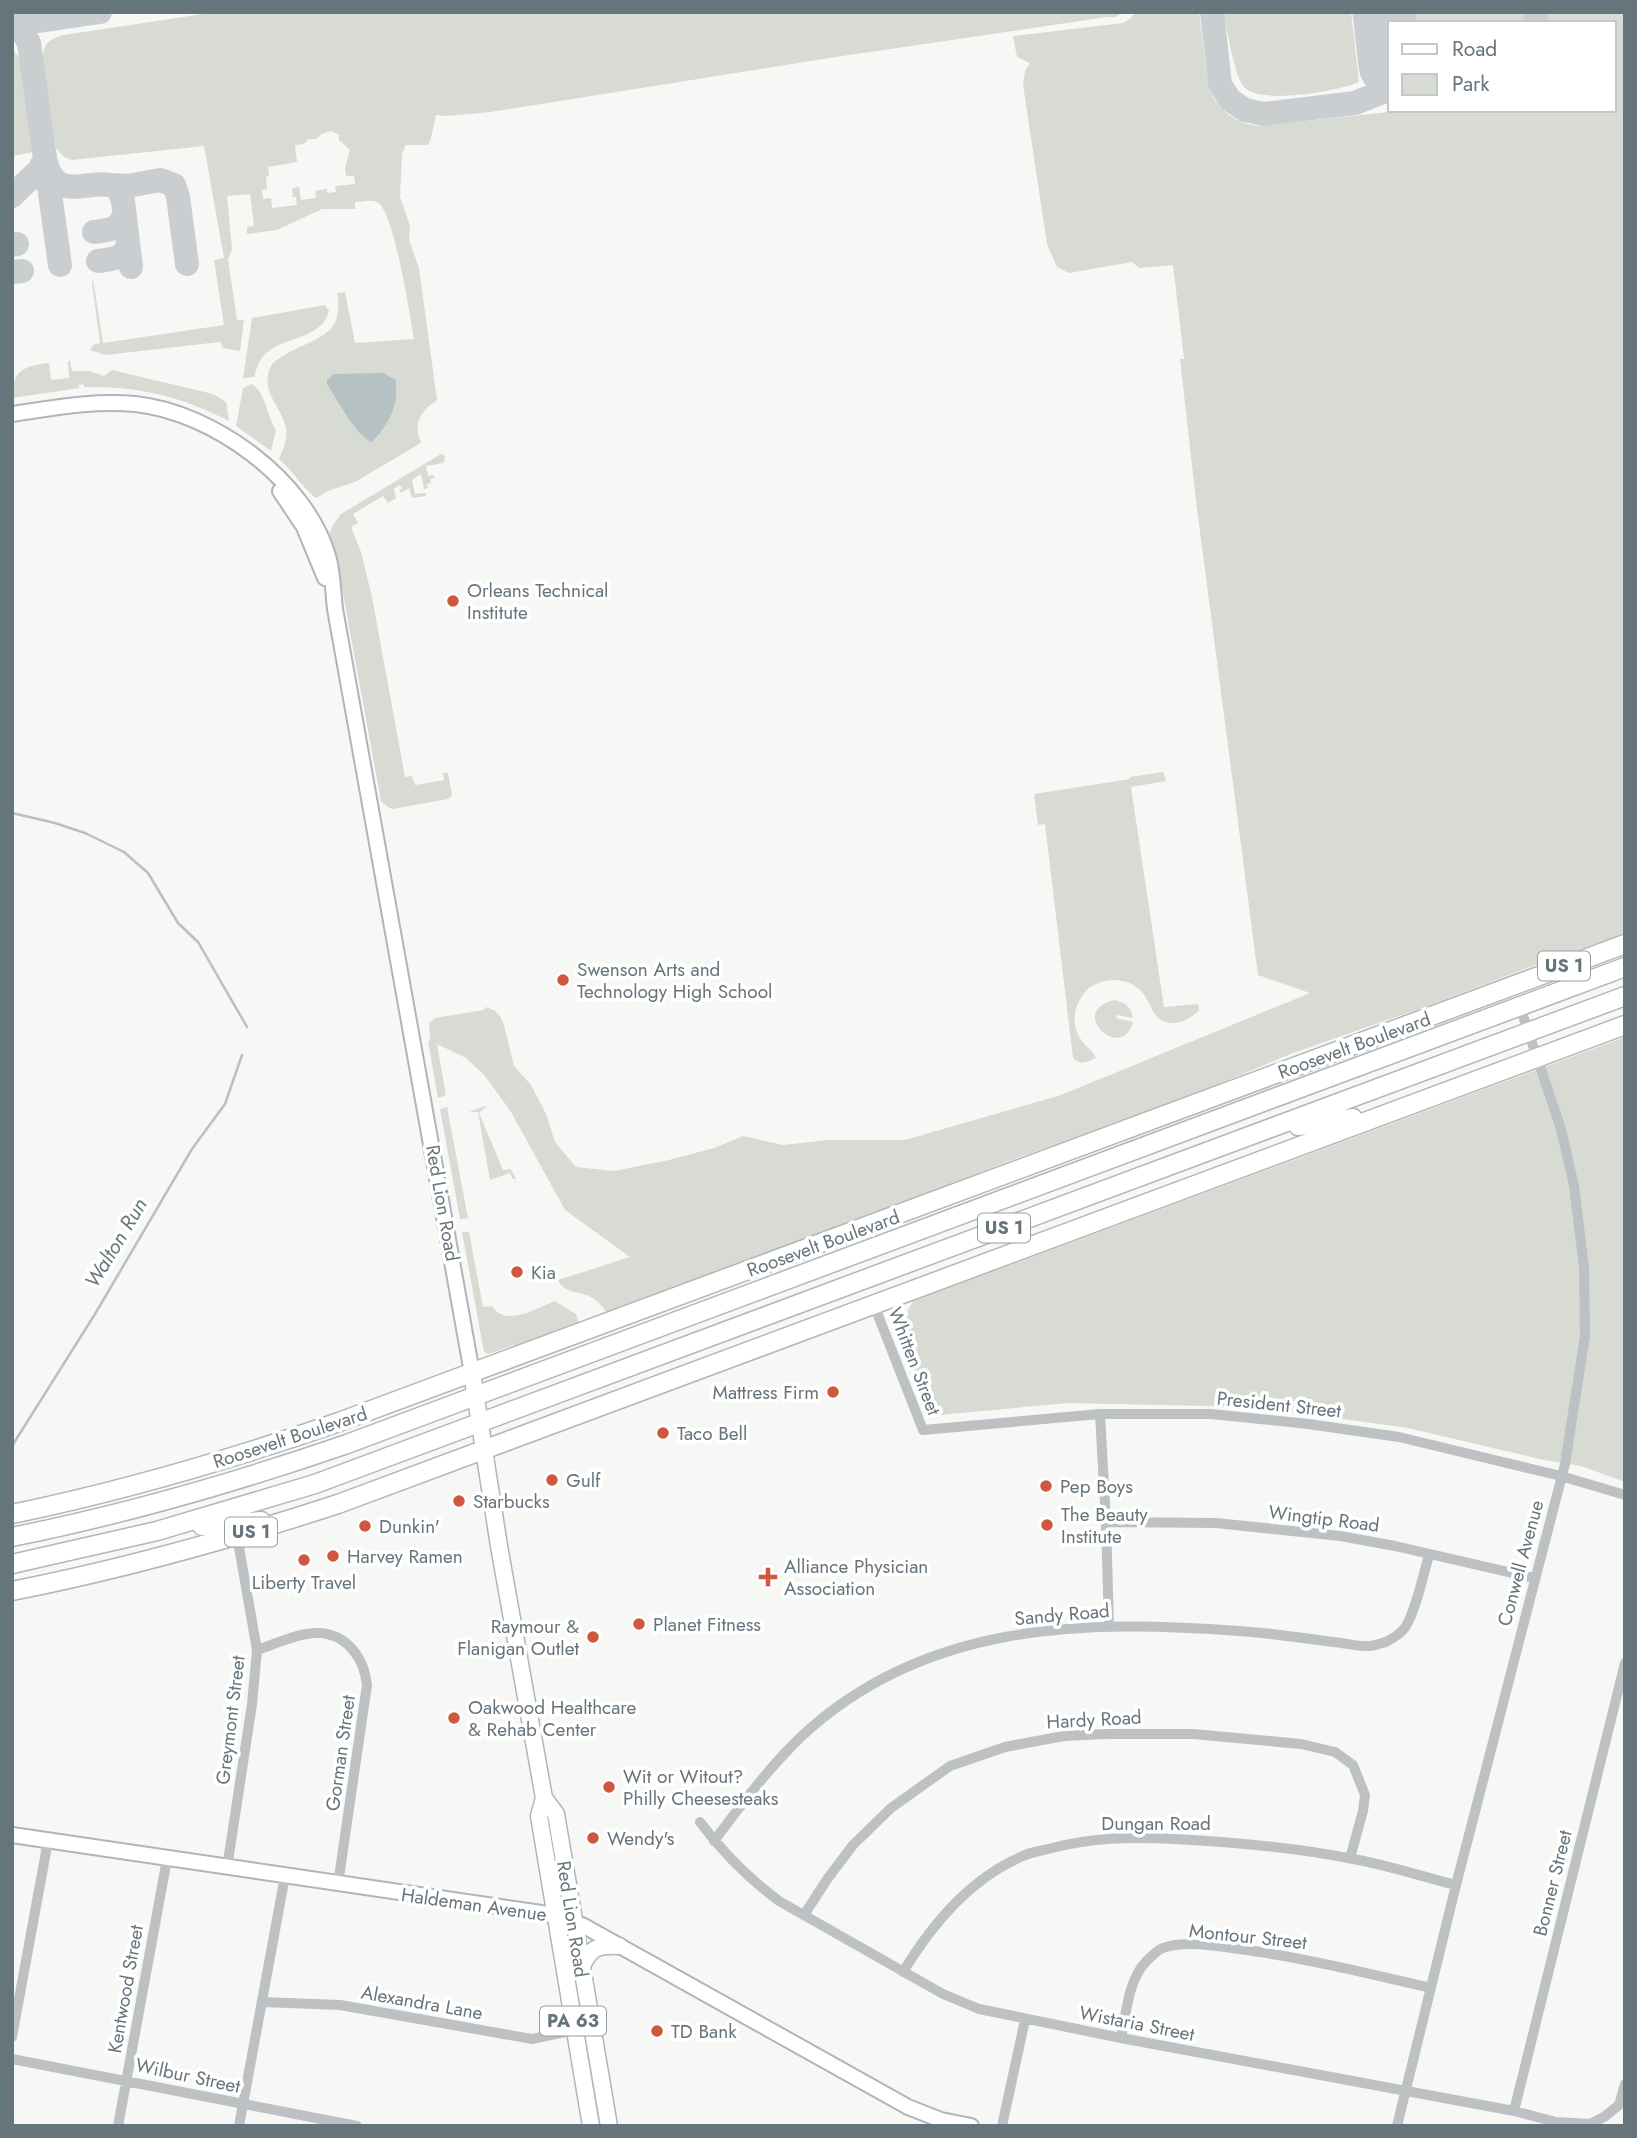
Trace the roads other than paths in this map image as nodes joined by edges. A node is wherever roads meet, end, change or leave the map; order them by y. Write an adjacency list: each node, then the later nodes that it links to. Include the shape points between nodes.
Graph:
1 (12, 414): 2 (street, via 84,404 136,404 183,415)
2 (246, 451): 3 (street, Red Lion Road, via 291,505 310,537); 3 (street, Red Lion Road, via 303,503 329,558)
3 (335, 609): 18 (street, Red Lion Road)
4 (1625, 944): 12 (highway, Roosevelt Boulevard / US 1)
5 (1625, 967): 7 (highway, Roosevelt Boulevard / US 1)
6 (1625, 996): 9 (highway, US 1)
7 (1520, 1006): 9 (street, Conwell Avenue); 14 (highway, Roosevelt Boulevard / US 1)
8 (1625, 1025): 10 (highway, US 1)
9 (1528, 1032): 10 (street, Conwell Avenue); 13 (highway, US 1)
10 (1536, 1058): 11 (highway, US 1); 25 (street, Conwell Avenue, via 1568,1159 1584,1267 1581,1374)
11 (1387, 1114): 13 (highway); 17 (highway, US 1)
12 (1160, 1117): 14 (highway); 16 (highway, Roosevelt Boulevard / US 1)
13 (1263, 1131): 21 (highway, US 1)
14 (1082, 1170): 15 (highway, Roosevelt Boulevard / US 1)
15 (814, 1270): 16 (highway); 19 (highway, Roosevelt Boulevard / US 1)
16 (713, 1283): 18 (highway, Roosevelt Boulevard / US 1)
17 (874, 1305): 22 (street, Whitten Street); 23 (highway, US 1)
18 (472, 1373): 19 (main road, Red Lion Road / PA 63); 24 (highway, Roosevelt Boulevard / US 1)
19 (475, 1396): 21 (main road, Red Lion Road / PA 63); 27 (highway, Roosevelt Boulevard / US 1, via 298,1461)
20 (1100, 1414): 22 (street, President Street); 25 (street, President Street, via 1211,1414 1308,1423 1399,1437); 30 (street)
21 (479, 1423): 23 (main road, Red Lion Road / PA 63); 31 (highway, US 1, via 315,1483)
22 (923, 1430)
23 (483, 1451): 29 (highway, US 1); 41 (main road, Red Lion Road / PA 63)
24 (242, 1455): 27 (highway); 28 (highway, Roosevelt Boulevard / US 1)
25 (1561, 1476): 26 (street, President Street); 36 (street, Conwell Avenue)
26 (1625, 1495)
27 (150, 1505): 33 (highway, Roosevelt Boulevard / US 1)
28 (12, 1514)
29 (296, 1518): 31 (highway); 32 (highway, US 1)
30 (1106, 1522): 34 (street, Wingtip Road, via 1216,1523 1340,1536); 38 (street)
31 (157, 1531): 35 (highway, US 1)
32 (237, 1536): 37 (highway, US 1, via 113,1570); 39 (street, Greymont Street)
33 (12, 1537)
34 (1429, 1555): 36 (street, Wingtip Road); 38 (street, Sandy Road, via 1404,1630 1371,1647 1261,1632)
35 (12, 1564)
36 (1534, 1578): 51 (street, Conwell Avenue)
37 (12, 1591)
38 (1109, 1626): 44 (street, Sandy Road, via 997,1637 948,1651 876,1684 803,1735 757,1783)
39 (257, 1650): 48 (street, Greymont Street); 50 (street, Gorman Street, via 307,1633 321,1633 348,1645 365,1670 367,1685)
40 (1625, 1663): 69 (street, Bonner Street)
41 (544, 1798): 52 (main road, Red Lion Road / PA 63, via 539,1816); 54 (main road, Red Lion Road / PA 63, via 555,1814)
42 (700, 1822): 44 (street, Wistaria Street)
43 (12, 1835): 45 (street, Haldeman Avenue)
44 (714, 1840): 53 (street, Wistaria Street, via 758,1886)
45 (48, 1841): 46 (street, Haldeman Avenue); 62 (street)
46 (167, 1858): 48 (street, Haldeman Avenue); 65 (street, Kentwood Street)
47 (1350, 1858): 51 (street, Dungan Road); 53 (street, Hardy Road, via 1365,1796 1353,1765 1335,1752 1301,1744 1193,1734 1063,1736 1005,1747 950,1766 891,1808 853,1845); 57 (street, Dungan Road, via 1219,1841 1119,1837 1073,1842 1023,1856 974,1887 938,1920)
48 (227, 1868): 49 (street, Haldeman Avenue)
49 (285, 1876): 50 (street, Haldeman Avenue); 59 (street)
50 (338, 1884): 52 (street, Haldeman Avenue)
51 (1456, 1885): 58 (street, Conwell Avenue)
52 (555, 1915): 54 (street, Haldeman Avenue); 61 (main road, Red Lion Road / PA 63)
53 (804, 1916): 57 (street, Wistaria Street)
54 (573, 1921): 55 (street, Haldeman Avenue); 56 (main road, Red Lion Road / PA 63)
55 (619, 1946): 56 (main road, via 591,1951); 75 (street, Haldeman Avenue, via 908,2107)
56 (581, 1969): 74 (main road, Red Lion Road / PA 63)
57 (903, 1972): 60 (street, Wistaria Street, via 966,2005)
58 (1431, 1988): 63 (street, Montour Street, via 1301,1958 1220,1946 1165,1947 1137,1972); 67 (street, Conwell Avenue)
59 (262, 2002): 61 (street, Alexandra Lane, via 340,2005 532,2039); 68 (street)
60 (1025, 2020): 63 (street, Wistaria Street); 76 (street)
61 (574, 2030): 73 (main road, Red Lion Road / PA 63)
62 (12, 2037)
63 (1121, 2038): 67 (street, Wistaria Street)
64 (12, 2059): 65 (street, Wilbur Street)
65 (126, 2080): 68 (street, Wilbur Street); 70 (street, Kentwood Street)
66 (1625, 2084): 69 (street, Wistaria Street, via 1619,2105 1590,2124 1556,2122)
67 (1405, 2092): 69 (street, Wistaria Street); 77 (street, Conwell Avenue)
68 (243, 2104): 71 (street); 72 (street, Wilbur Street)
69 (1514, 2111)
70 (118, 2126)
71 (239, 2126)
72 (357, 2126)
73 (591, 2126)
74 (609, 2126)
75 (971, 2126)
76 (1002, 2126)
77 (1397, 2126)

